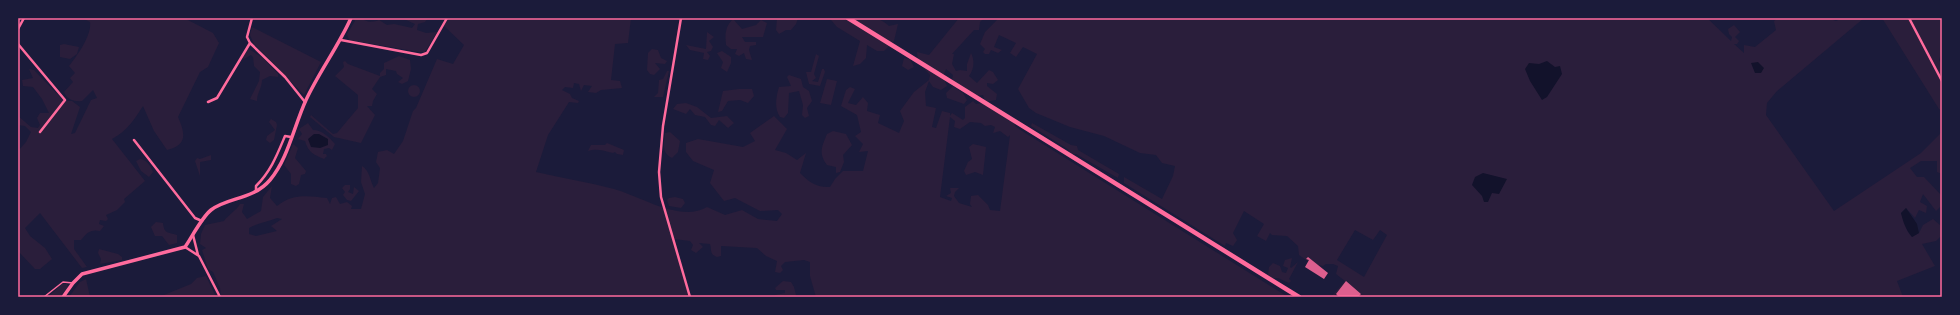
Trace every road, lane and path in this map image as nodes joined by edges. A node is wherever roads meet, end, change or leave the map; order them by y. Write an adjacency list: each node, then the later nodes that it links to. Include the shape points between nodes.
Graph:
1 (24, 18): 8 (street)
2 (252, 18): 10 (street, via 247,37)
3 (351, 18): 9 (street)
4 (447, 18): 9 (street, via 427,53 421,55)
5 (681, 18): 27 (street, via 663,126 659,172 661,198)
6 (848, 18): 28 (main road)
7 (1909, 18): 12 (street)
8 (18, 30)
9 (341, 40): 14 (street, via 321,69)
10 (250, 43): 13 (street, via 217,98); 14 (street, via 285,77)
11 (18, 44): 15 (street, via 64,100)
12 (1942, 81)
13 (208, 102)
14 (305, 102): 16 (street)
15 (40, 132)
16 (291, 137): 18 (street, via 275,173 265,186); 18 (street, via 285,136 273,164 256,186)
17 (134, 140): 19 (street, via 195,218)
18 (256, 191): 19 (street, via 212,209)
19 (202, 221): 20 (street)
20 (193, 235): 21 (street); 22 (street)
21 (185, 247): 22 (street); 23 (street, via 87,273)
22 (198, 256): 26 (street)
23 (73, 283): 24 (lane, via 63,282); 25 (street)
24 (44, 297)
25 (63, 297)
26 (220, 297)
27 (690, 297)
28 (1299, 297)

